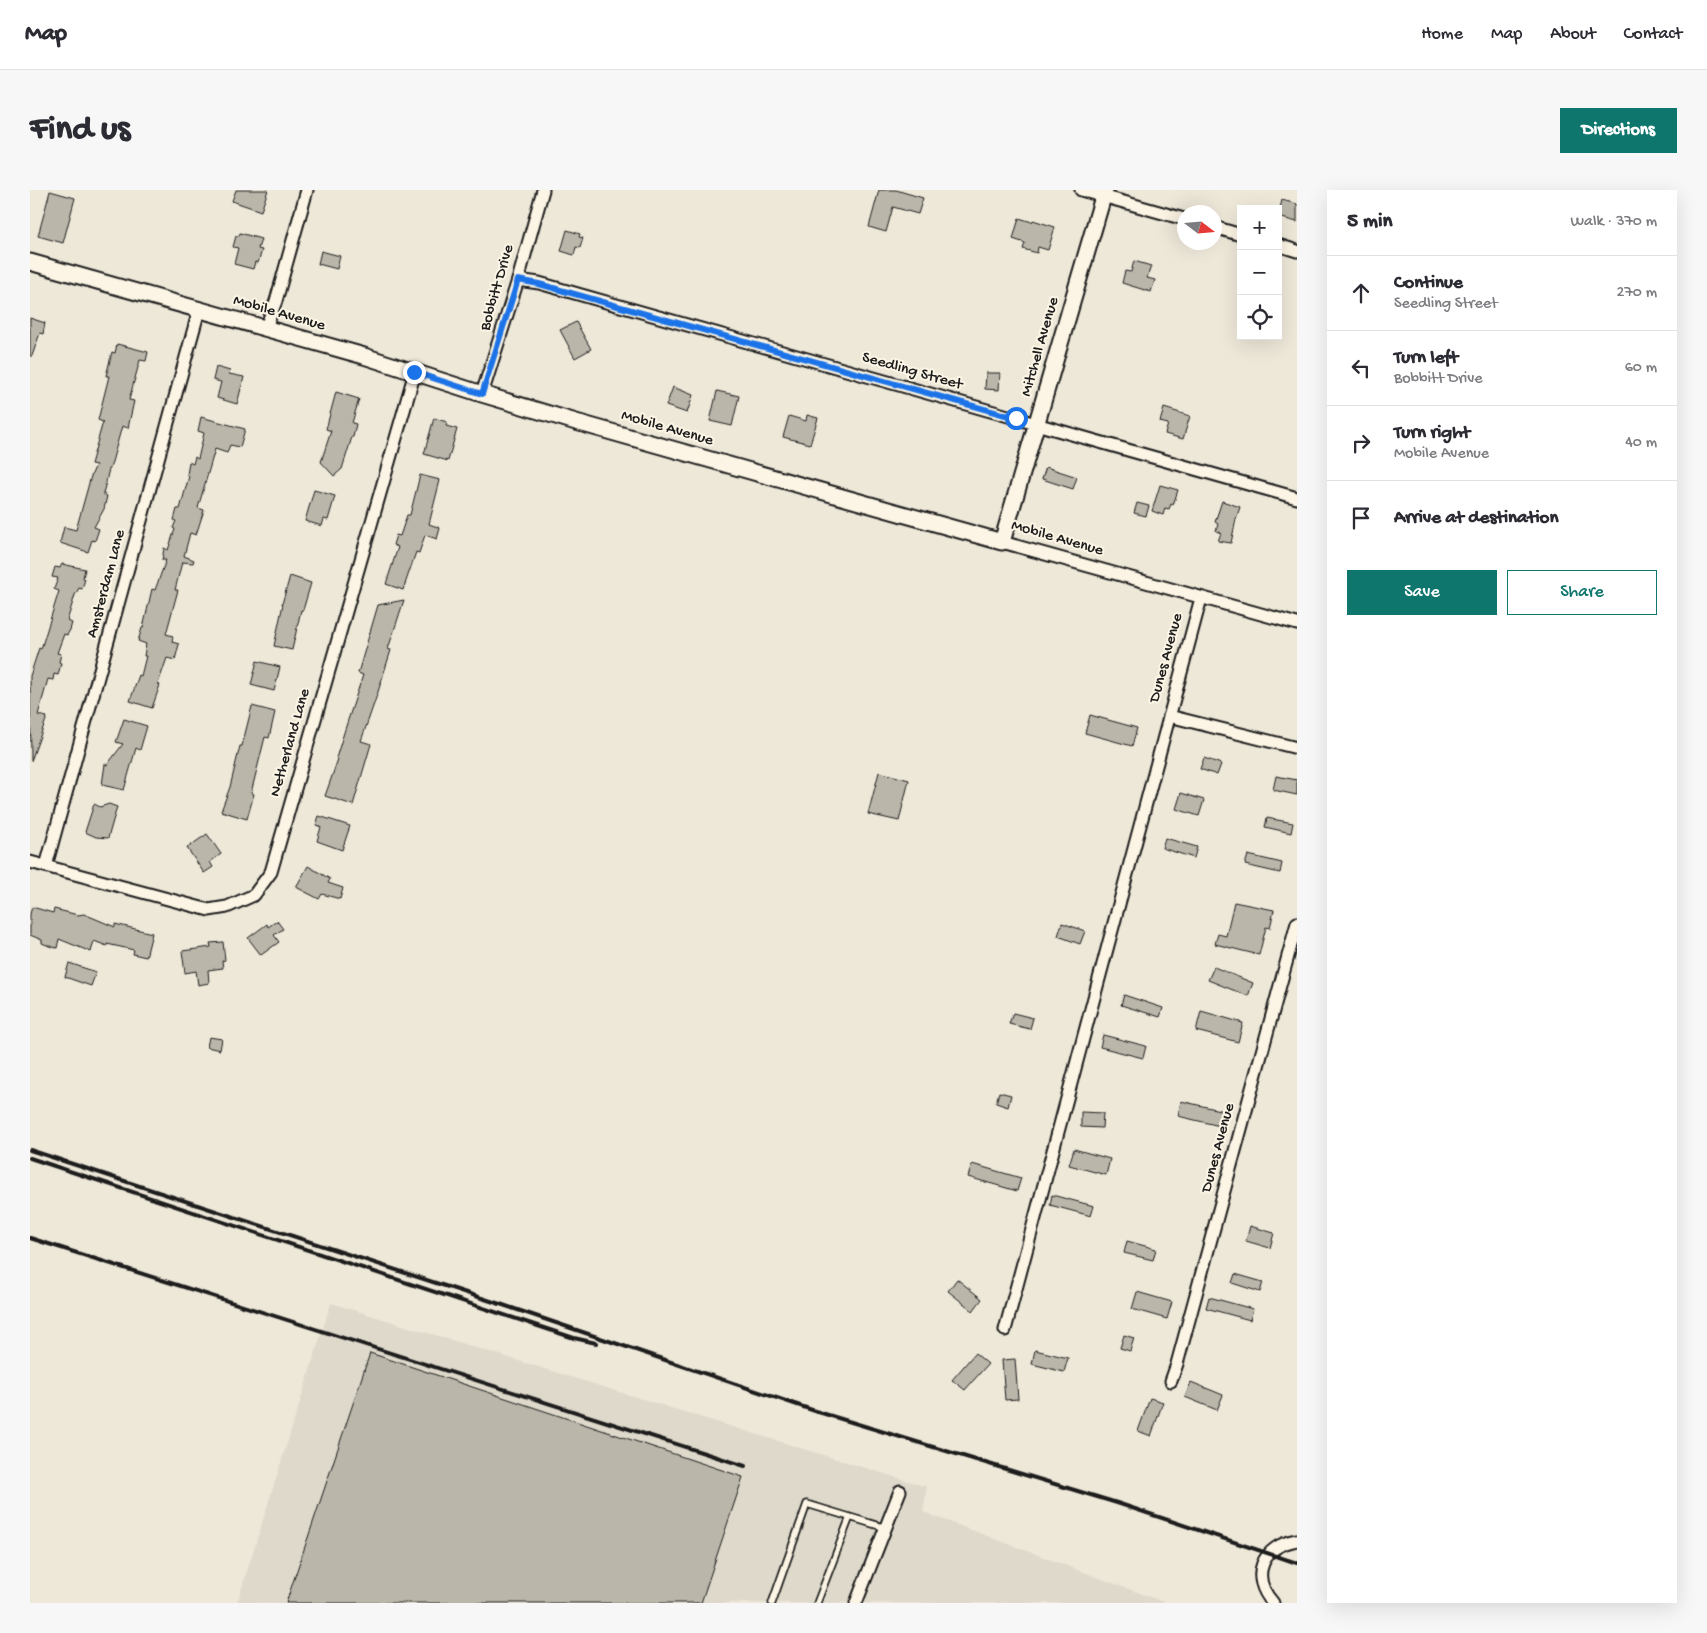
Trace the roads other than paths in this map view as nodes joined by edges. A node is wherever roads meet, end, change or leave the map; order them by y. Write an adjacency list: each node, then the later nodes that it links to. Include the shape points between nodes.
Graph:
1 (307, 190): 13 (street)
2 (543, 190): 11 (street, Bobbitt Drive)
3 (1081, 190): 4 (street)
4 (1104, 193): 5 (street); 16 (street, Mitchell Avenue)
5 (1177, 217)
6 (1222, 229): 7 (street)
7 (1237, 234)
8 (1282, 246): 9 (street)
9 (1297, 250)
10 (30, 262): 12 (street, Mobile Avenue)
11 (518, 280): 15 (street, Bobbitt Drive); 16 (street, Seedling Street)
12 (199, 310): 13 (street, Mobile Avenue); 24 (street, Amsterdam Lane)
13 (266, 327): 14 (street, Mobile Avenue)
14 (414, 372): 15 (street, Mobile Avenue); 24 (street, Netherland Lane, via 271,872 254,895 227,907 209,910)
15 (482, 394): 18 (street, Mobile Avenue)
16 (1036, 425): 17 (street, Seedling Street); 18 (street, Mitchell Avenue)
17 (1297, 498)
18 (1002, 542): 19 (street, Mobile Avenue)
19 (1201, 598): 20 (street, Mobile Avenue); 21 (street, Dunes Avenue)
20 (1297, 624)
21 (1169, 716): 22 (street, Dunes Avenue); 26 (street)
22 (1297, 748)
23 (30, 862): 24 (street, Netherland Lane)
24 (46, 866)
25 (1297, 923): 27 (street, Dunes Avenue)
26 (1005, 1330)
27 (1171, 1381)
28 (900, 1492): 30 (street)
29 (850, 1517): 30 (lane); 32 (lane, via 807,1504); 33 (lane)
30 (886, 1528): 34 (street)
31 (1297, 1540): 35 (street, via 1267,1553 1260,1572 1261,1583)
32 (772, 1603)
33 (818, 1603)
34 (856, 1603)
35 (1273, 1603)

